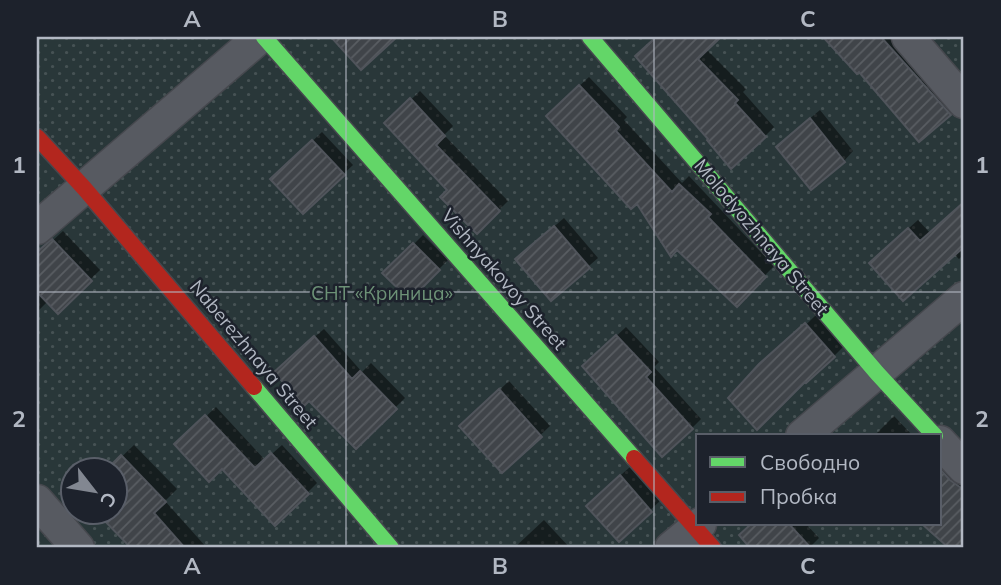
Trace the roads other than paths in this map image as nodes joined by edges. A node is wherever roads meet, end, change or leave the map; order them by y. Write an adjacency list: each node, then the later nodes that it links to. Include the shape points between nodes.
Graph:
1 (262, 37): 6 (street); 15 (street, Vishnyakovoy Street)
2 (590, 37): 9 (street, Molodyozhnaya Street)
3 (908, 37): 4 (street)
4 (964, 102)
5 (37, 137): 6 (street, Naberezhnaya Street)
6 (84, 188): 7 (street); 17 (street, Naberezhnaya Street)
7 (37, 228)
8 (964, 298): 9 (street)
9 (877, 373): 10 (street); 11 (street, Molodyozhnaya Street)
10 (804, 434)
11 (933, 434)
12 (942, 444): 13 (street)
13 (964, 468)
14 (37, 501): 16 (street)
15 (695, 537)
16 (78, 548)
17 (391, 548)

